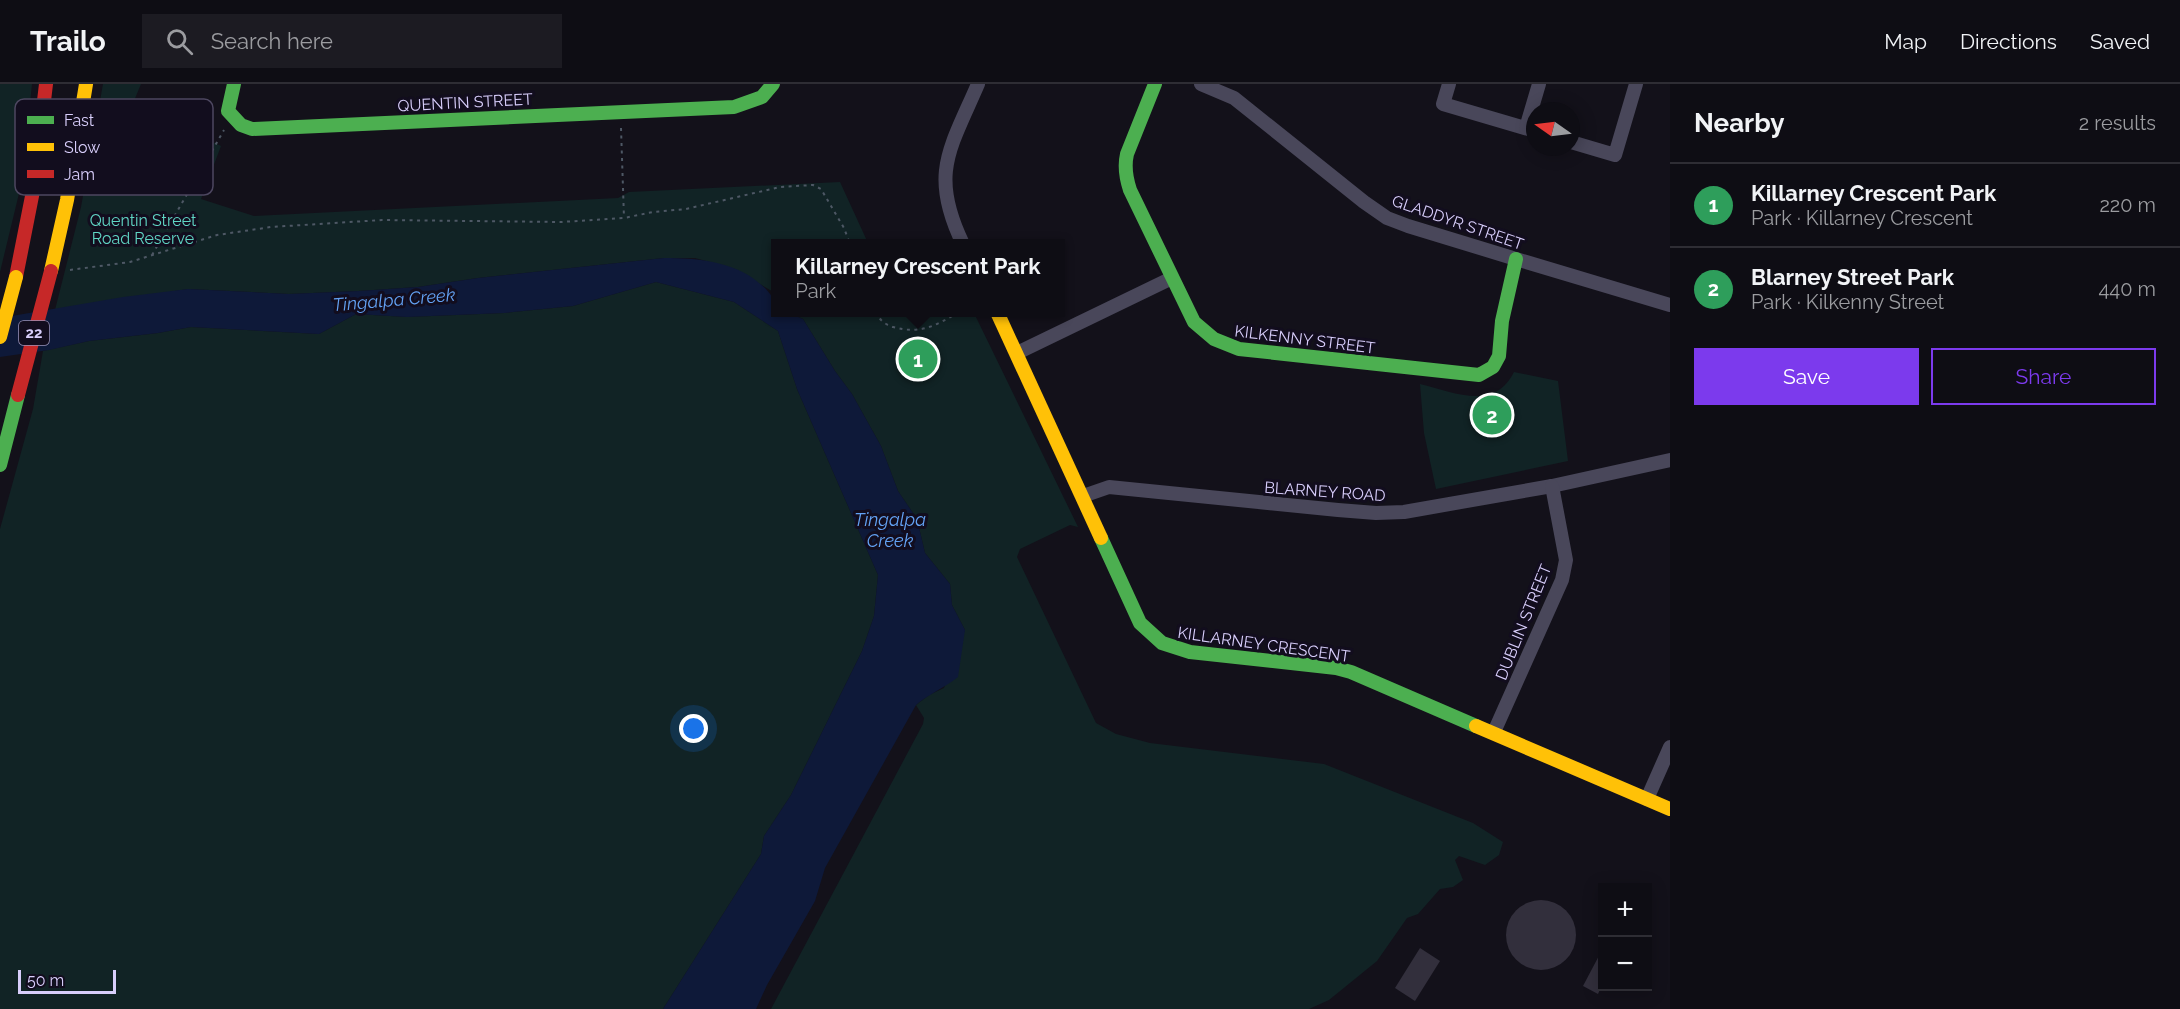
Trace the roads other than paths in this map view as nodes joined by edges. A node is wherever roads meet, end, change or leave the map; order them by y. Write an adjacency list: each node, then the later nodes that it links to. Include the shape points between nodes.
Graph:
1 (46, 84): 11 (main road, 22, bridge)
2 (86, 84): 12 (main road, 22, bridge)
3 (234, 84): 4 (main road, QUENTIN STREET, via 230,115 252,129 734,107 754,102)
4 (773, 84)
5 (978, 84): 18 (street, via 945,166 948,210)
6 (1155, 84): 20 (main road, KILKENNY STREET, via 1128,150 1126,177)
7 (1201, 84): 19 (street, GLADDYR STREET, via 1234,98 1388,218)
8 (1449, 84): 14 (street, via 1443,104)
9 (1539, 84): 13 (street)
10 (1636, 84): 15 (street, via 1615,155)
11 (44, 99)
12 (84, 99)
13 (1536, 102)
14 (1526, 129)
15 (1580, 145)
16 (32, 195): 23 (main road, 22, bridge)
17 (68, 195): 26 (main road, 22, bridge)
18 (961, 239)
19 (1515, 259): 20 (main road, KILKENNY STREET, via 1499,356 1493,367 1479,375 1220,344 1194,322); 21 (street, GLADDYR STREET)
20 (1172, 278): 24 (street)
21 (1670, 305)
22 (999, 317): 24 (main road, KILLARNEY CRESCENT)
23 (0, 337)
24 (1017, 353): 28 (main road, KILLARNEY CRESCENT)
25 (1670, 460): 27 (street, BLARNEY ROAD)
26 (0, 465)
27 (1552, 486): 28 (street, BLARNEY ROAD, via 1404,512 1376,513 1109,487); 29 (street, DUBLIN STREET, via 1566,560 1562,580)
28 (1083, 496): 29 (main road, KILLARNEY CRESCENT, via 1140,623 1161,644 1182,651 1352,672)
29 (1494, 732): 31 (main road, KILLARNEY CRESCENT)
30 (1670, 747): 31 (street)
31 (1647, 799): 32 (main road, KILLARNEY CRESCENT)
32 (1670, 809)

